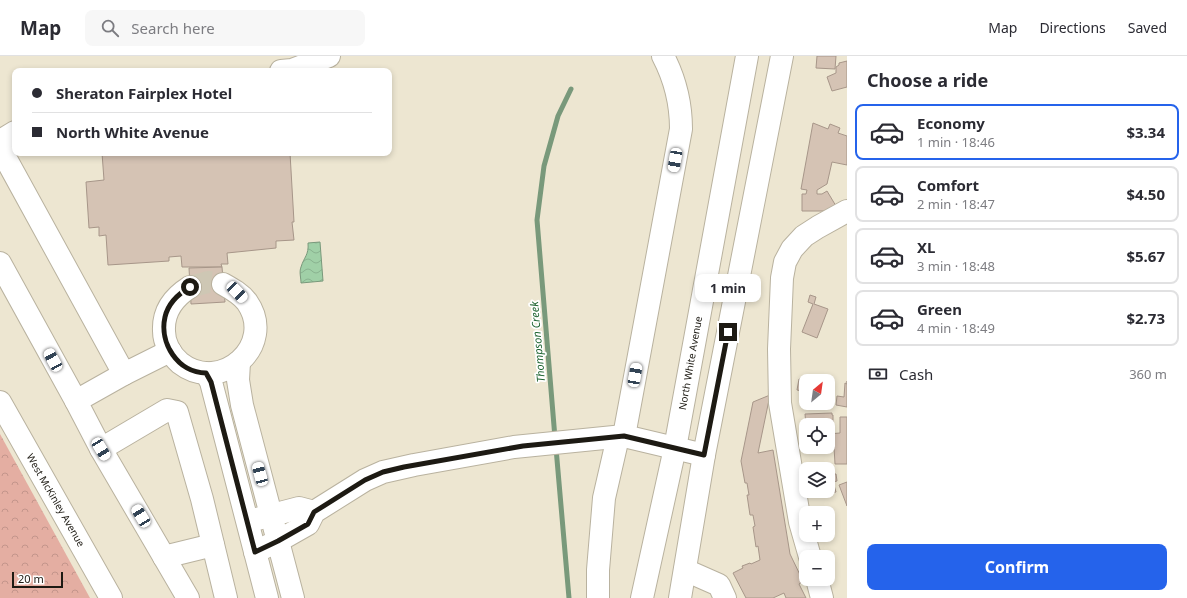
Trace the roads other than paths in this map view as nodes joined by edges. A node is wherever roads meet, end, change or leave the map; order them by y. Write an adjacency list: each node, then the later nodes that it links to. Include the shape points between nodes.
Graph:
1 (329, 56): 5 (main road)
2 (663, 56): 19 (main road, via 677,91 681,129)
3 (747, 56): 20 (main road, North White Avenue)
4 (782, 56): 22 (main road)
5 (297, 68)
6 (12, 134): 7 (main road)
7 (0, 141)
8 (0, 148): 16 (main road)
9 (847, 211): 28 (main road, via 804,236 792,249 785,262 782,278 780,403 800,522)
10 (0, 263): 17 (main road)
11 (223, 284): 14 (main road, via 237,292 247,303 254,317 255,332 251,347)
12 (190, 287): 13 (main road, via 180,292 165,317 164,332)
13 (170, 350): 15 (main road, via 187,368); 16 (main road)
14 (239, 362): 15 (main road, via 230,369); 24 (main road, via 238,380 242,404)
15 (206, 373): 25 (main road, via 211,382)
16 (124, 374): 17 (main road)
17 (76, 401): 21 (main road)
18 (0, 402): 33 (main road, West McKinley Avenue)
19 (621, 436): 20 (main road); 23 (main road, via 532,444 383,472 365,480); 38 (main road, via 604,498)
20 (675, 448): 22 (main road); 39 (main road, North White Avenue)
21 (101, 449): 27 (main road, via 167,410 177,412); 30 (main road)
22 (704, 455): 31 (main road)
23 (314, 512): 24 (main road, via 299,508); 26 (main road, via 308,524)
24 (271, 515): 25 (main road); 26 (main road)
25 (247, 521): 29 (main road)
26 (278, 541): 29 (main road); 37 (main road)
27 (213, 545): 30 (main road); 35 (main road)
28 (808, 550)
29 (255, 552): 36 (main road)
30 (164, 556): 34 (main road)
31 (685, 570): 40 (main road); 41 (main road, via 719,585)
32 (819, 586): 42 (main road)
33 (111, 598)
34 (188, 598)
35 (226, 598)
36 (267, 598)
37 (293, 598)
38 (598, 598)
39 (642, 598)
40 (680, 598)
41 (725, 598)
42 (822, 598)

